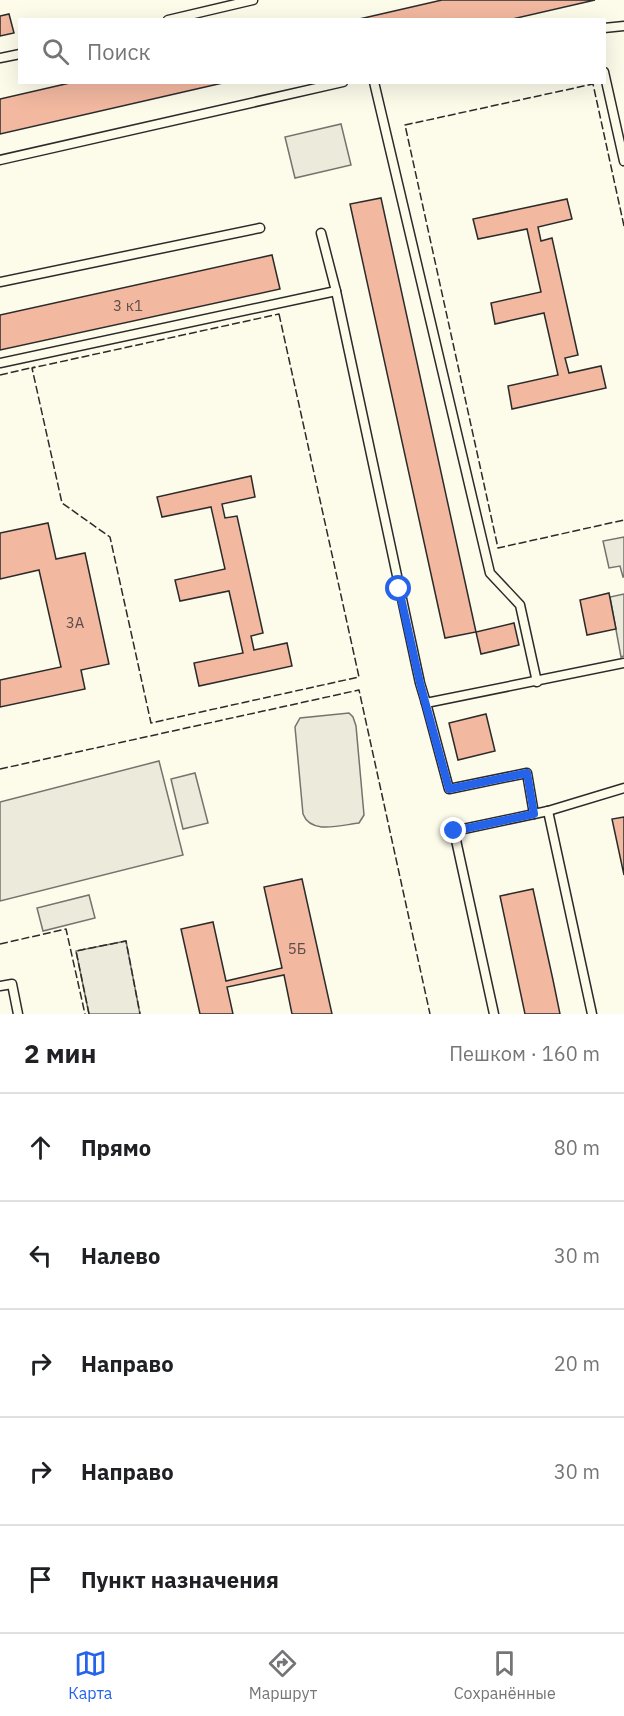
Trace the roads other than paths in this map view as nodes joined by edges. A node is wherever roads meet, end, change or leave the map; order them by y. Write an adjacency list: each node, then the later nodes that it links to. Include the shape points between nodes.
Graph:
1 (253, 0): 2 (lane)
2 (176, 18)
3 (624, 26): 4 (lane)
4 (606, 28)
5 (18, 54): 6 (lane)
6 (0, 58)
7 (606, 81): 11 (lane)
8 (334, 84): 10 (lane)
9 (374, 84): 18 (lane, via 490,573 520,605)
10 (0, 160)
11 (624, 161)
12 (260, 228): 14 (lane)
13 (321, 233): 15 (lane)
14 (0, 282)
15 (336, 291): 16 (lane); 19 (lane)
16 (0, 363)
17 (624, 663): 18 (lane)
18 (537, 682): 19 (lane)
19 (426, 703): 22 (lane, via 449,789 527,773)
20 (624, 788): 21 (lane)
21 (548, 811): 22 (lane); 26 (lane)
22 (534, 814): 25 (lane, via 454,831)
23 (0, 986): 24 (lane, via 12,984)
24 (18, 1014)
25 (494, 1014)
26 (592, 1014)

